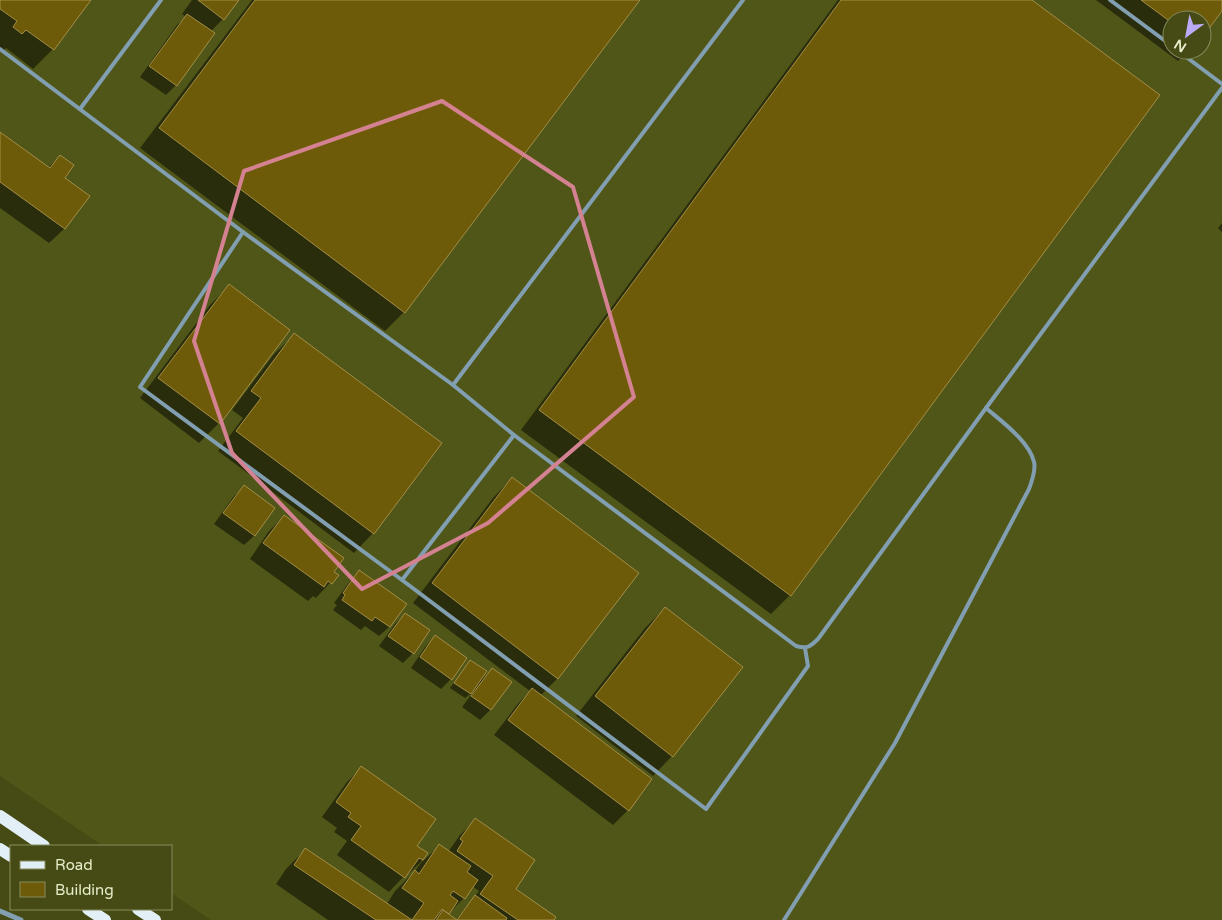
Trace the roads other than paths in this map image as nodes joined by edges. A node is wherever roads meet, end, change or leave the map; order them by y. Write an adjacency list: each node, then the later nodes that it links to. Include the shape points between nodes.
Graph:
1 (161, 0): 9 (lane)
2 (743, 0): 11 (lane)
3 (1110, 0): 4 (lane)
4 (1162, 39)
5 (0, 49): 9 (lane)
6 (1190, 60): 7 (lane)
7 (1222, 84)
8 (1222, 88): 12 (lane)
9 (80, 109): 10 (lane)
10 (242, 232): 11 (lane); 14 (lane, via 140,387)
11 (453, 385): 13 (lane)
12 (986, 408): 15 (lane, via 818,639); 24 (lane, via 1028,448 1034,462 1028,489 894,744)
13 (514, 435): 14 (lane); 15 (lane, via 796,646)
14 (402, 580): 15 (lane, via 706,809 808,666)
15 (805, 648)
16 (0, 816): 17 (main road)
17 (43, 845)
18 (89, 910): 22 (main road)
19 (140, 910): 23 (main road)
20 (0, 911): 21 (street)
21 (21, 920)
22 (104, 920)
23 (155, 920)
24 (784, 920)

